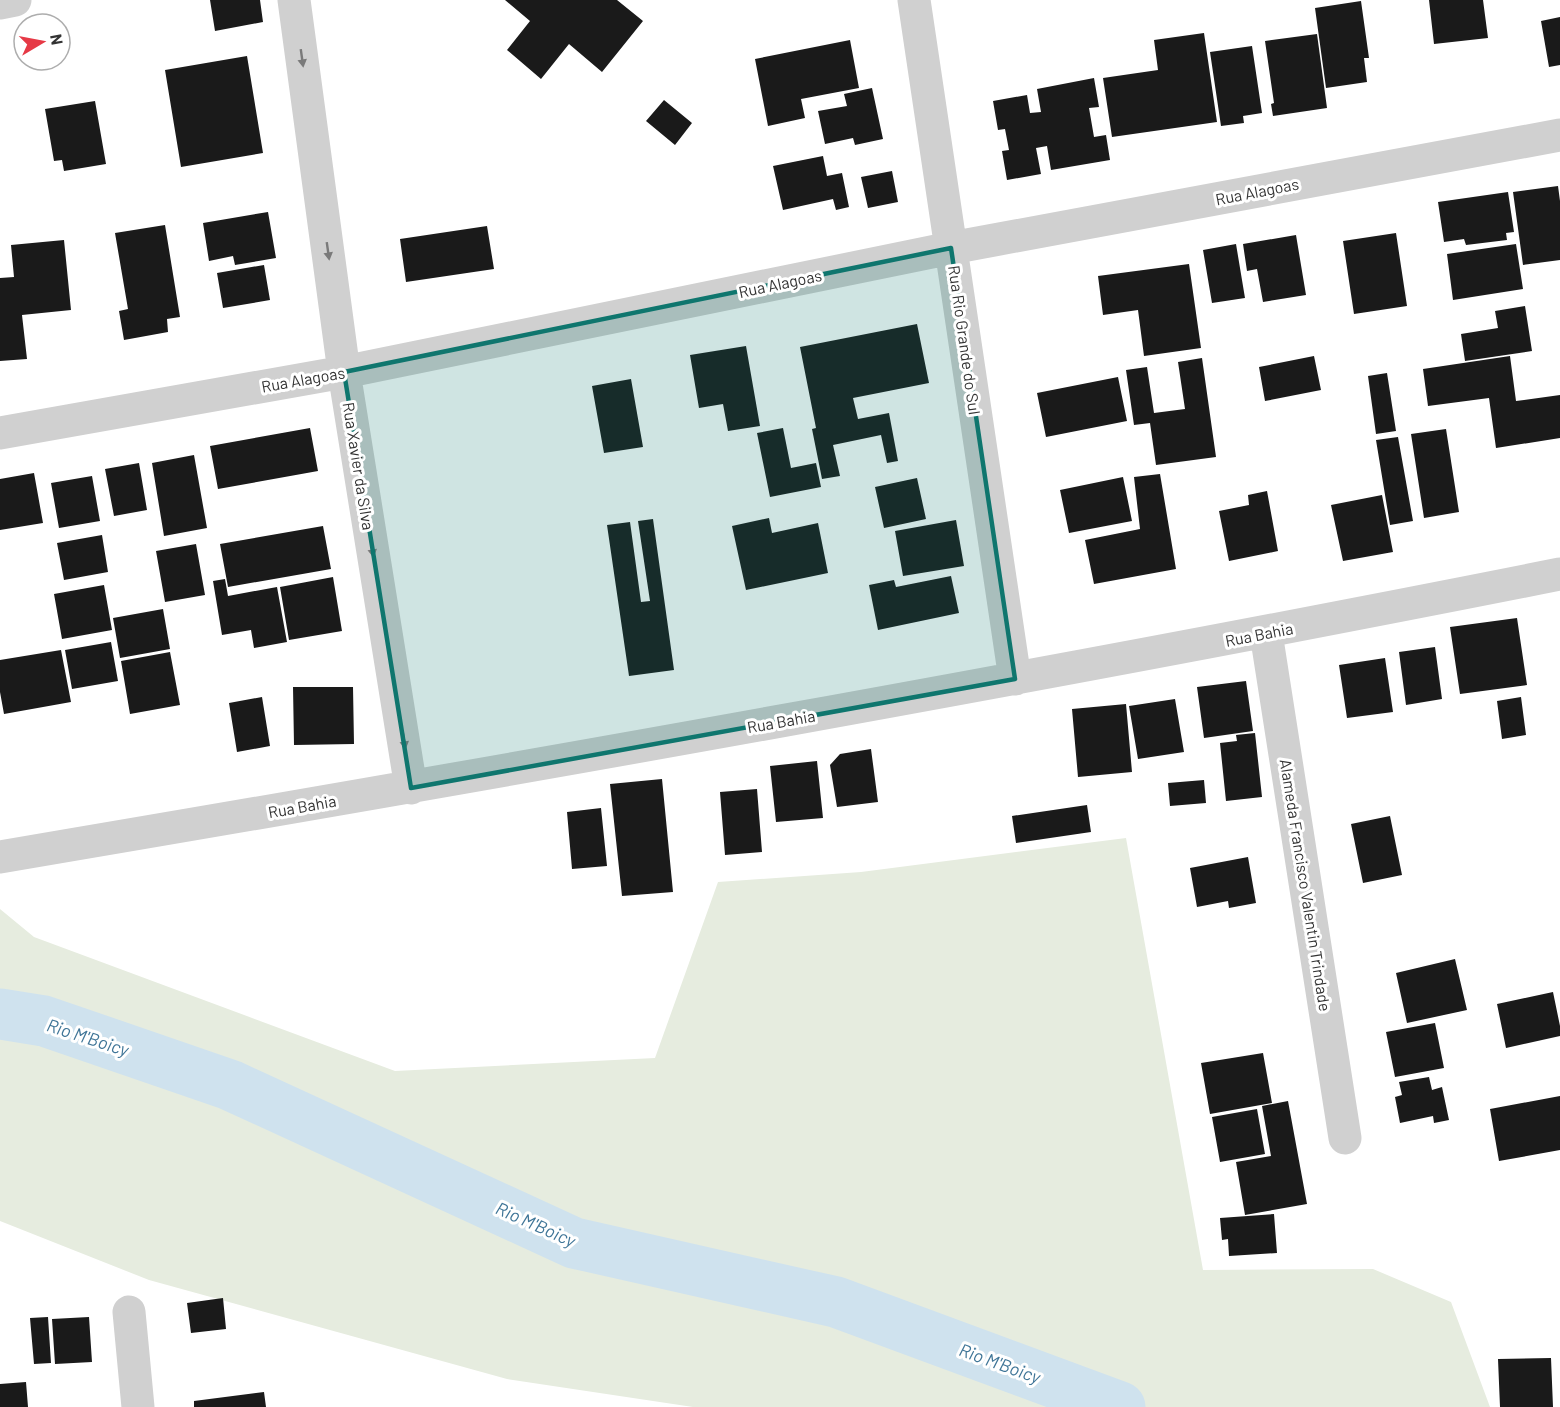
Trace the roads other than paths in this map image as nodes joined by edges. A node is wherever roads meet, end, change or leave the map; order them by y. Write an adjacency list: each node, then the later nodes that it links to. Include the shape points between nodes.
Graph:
1 (15, 0): 4 (street)
2 (294, 0): 7 (street, Rua Xavier da Silva, one-way to 7)
3 (914, 0): 6 (street, Rua Rio Grande do Sul)
4 (0, 3)
5 (1560, 135): 6 (street, Rua Alagoas)
6 (951, 248): 7 (street, Rua Alagoas); 11 (street, Rua Rio Grande do Sul)
7 (344, 372): 8 (street, Rua Alagoas); 12 (street, Rua Xavier da Silva, one-way to 12)
8 (0, 433)
9 (1560, 574): 10 (street, Rua Bahia)
10 (1266, 633): 11 (street, Rua Bahia); 14 (street, Alameda Francisco Valentin Trindade)
11 (1015, 679): 12 (street, Rua Bahia)
12 (411, 788): 13 (street, Rua Bahia)
13 (0, 857)
14 (1345, 1138)
15 (129, 1312): 16 (street)
16 (138, 1407)

